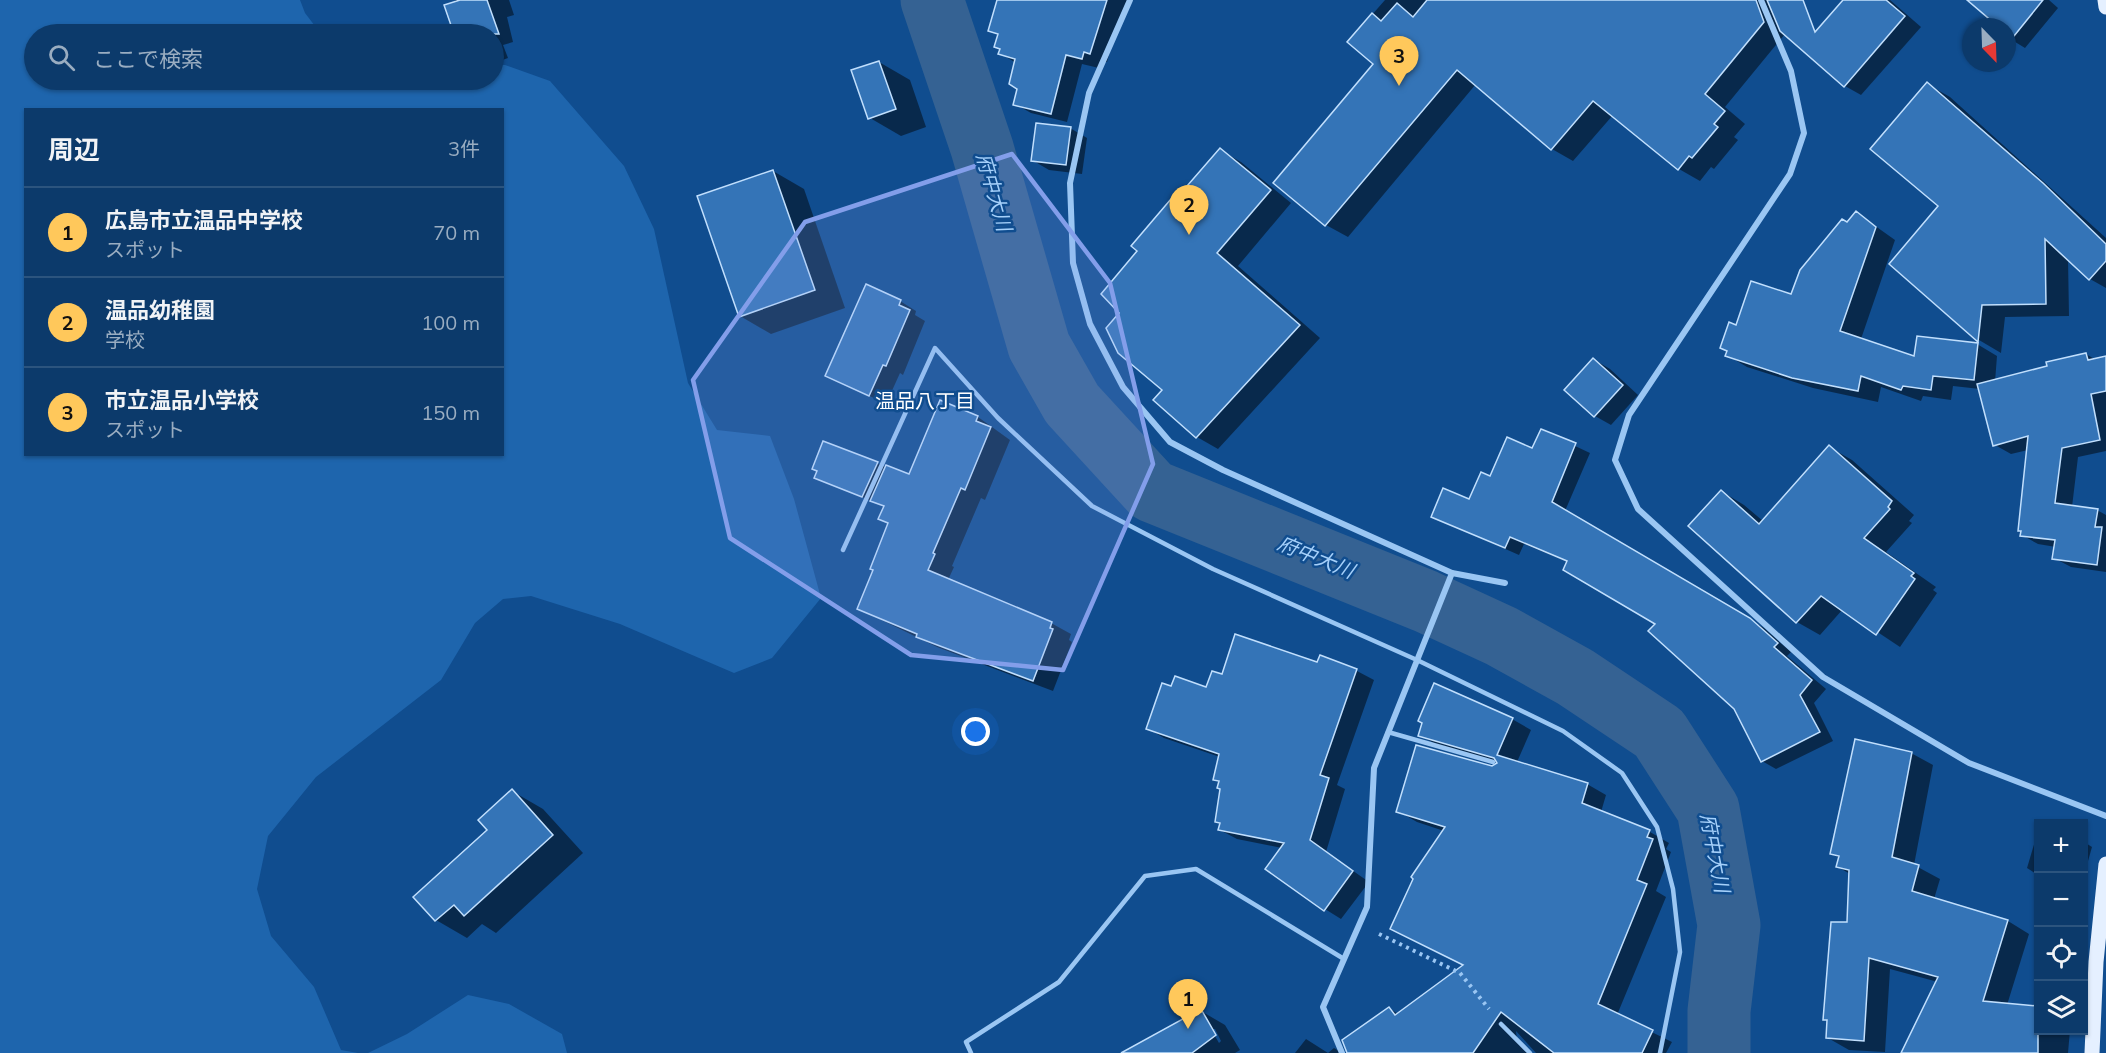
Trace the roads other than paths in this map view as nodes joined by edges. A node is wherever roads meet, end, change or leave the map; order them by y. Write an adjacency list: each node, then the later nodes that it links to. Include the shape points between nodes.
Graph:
1 (1130, 0): 6 (street, via 1089,93 1070,183 1073,263 1090,324 1123,387 1170,442 1222,470)
2 (1761, 0): 11 (street, via 1791,71 1804,133 1790,174 1629,415 1615,460 1638,509 1823,677 1969,763)
3 (2104, 0): 4 (main road)
4 (2106, 7)
5 (843, 550): 8 (lane, via 934,348 998,418 1092,506 1213,569)
6 (1452, 573): 7 (street); 8 (street)
7 (1504, 583)
8 (1417, 660): 9 (street); 19 (lane, via 1563,731 1622,773 1657,827 1673,889 1680,952)
9 (1388, 732): 10 (lane); 13 (street, via 1374,768 1367,907)
10 (1493, 762)
11 (2106, 816)
12 (2106, 864): 14 (main road)
13 (1344, 959): 16 (lane, via 1196,869 1145,876 1059,982 966,1042); 17 (street, via 1323,1007)
14 (2100, 994): 20 (main road)
15 (1501, 1024): 18 (lane)
16 (971, 1053)
17 (1342, 1053)
18 (1530, 1053)
19 (1660, 1053)
20 (2092, 1053)

